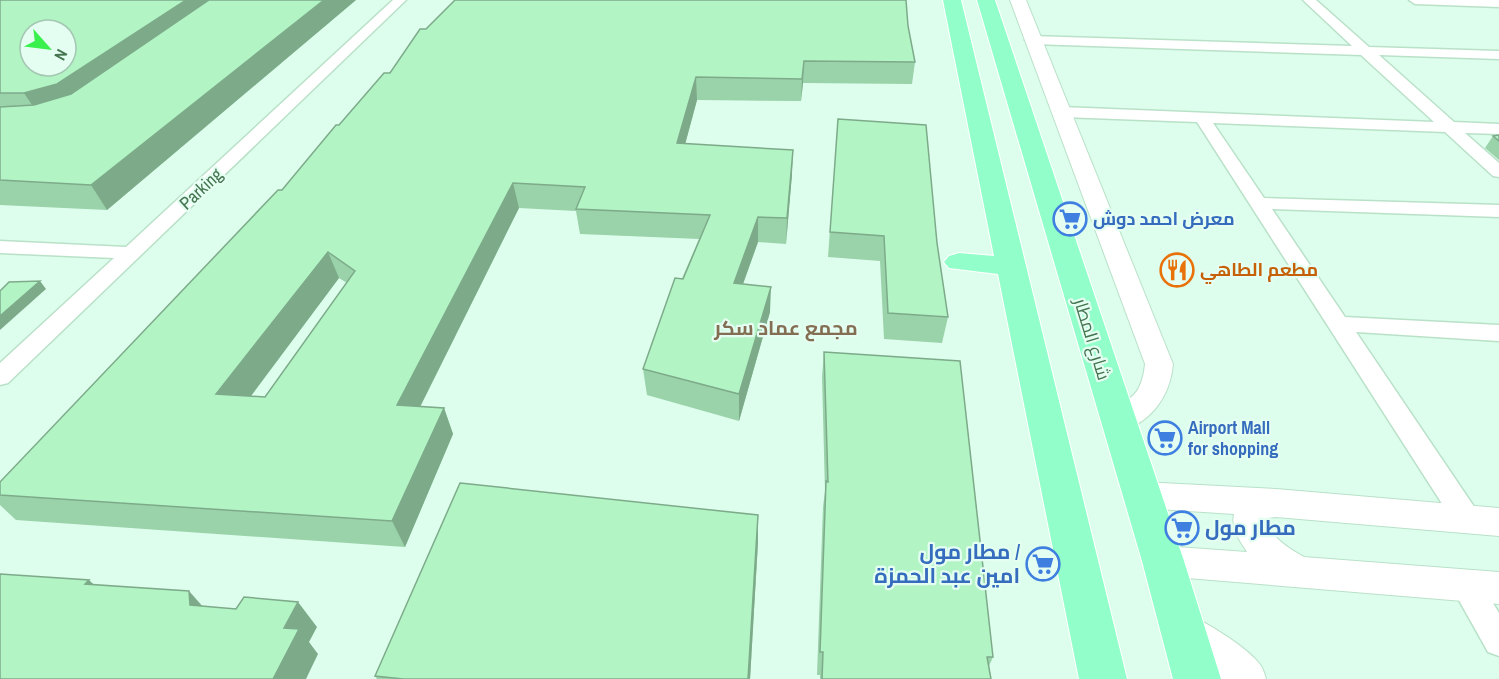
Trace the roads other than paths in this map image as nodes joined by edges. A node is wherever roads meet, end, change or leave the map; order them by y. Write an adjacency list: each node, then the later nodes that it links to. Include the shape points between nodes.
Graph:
1 (400, 0): 20 (street, Parking)
2 (952, 0): 22 (main road)
3 (986, 0): 26 (main road, شارع المطار)
4 (1018, 0): 9 (street)
5 (1309, 0): 10 (street)
6 (1415, 0): 7 (street)
7 (1490, 2): 8 (street)
8 (1499, 10)
9 (1032, 40): 10 (street); 12 (street)
10 (1365, 51): 11 (street); 14 (street)
11 (1499, 55)
12 (1062, 112): 13 (street); 26 (street, via 1159,364 1158,378 1146,403)
13 (1202, 118): 14 (street); 17 (street)
14 (1449, 127): 15 (street); 16 (street)
15 (1499, 129)
16 (1499, 172)
17 (1258, 203): 18 (street); 23 (street)
18 (1499, 211)
19 (0, 247): 20 (street)
20 (133, 253): 25 (street, Parking)
21 (959, 262): 22 (main road)
22 (1011, 266): 35 (main road)
23 (1337, 324): 24 (street); 29 (street)
24 (1499, 333)
25 (0, 376)
26 (1118, 422): 27 (main road, شارع المطار)
27 (1142, 495): 28 (street); 30 (main road, شارع المطار)
28 (1276, 503): 29 (street); 31 (street, via 1266,503 1250,515 1253,537 1274,559)
29 (1483, 520)
30 (1162, 561): 31 (street); 33 (main road, شارع المطار)
31 (1305, 572): 32 (street)
32 (1482, 587): 34 (street)
33 (1182, 629): 36 (main road, شارع المطار); 37 (street)
34 (1499, 641)
35 (1102, 679)
36 (1197, 679)
37 (1247, 679)

